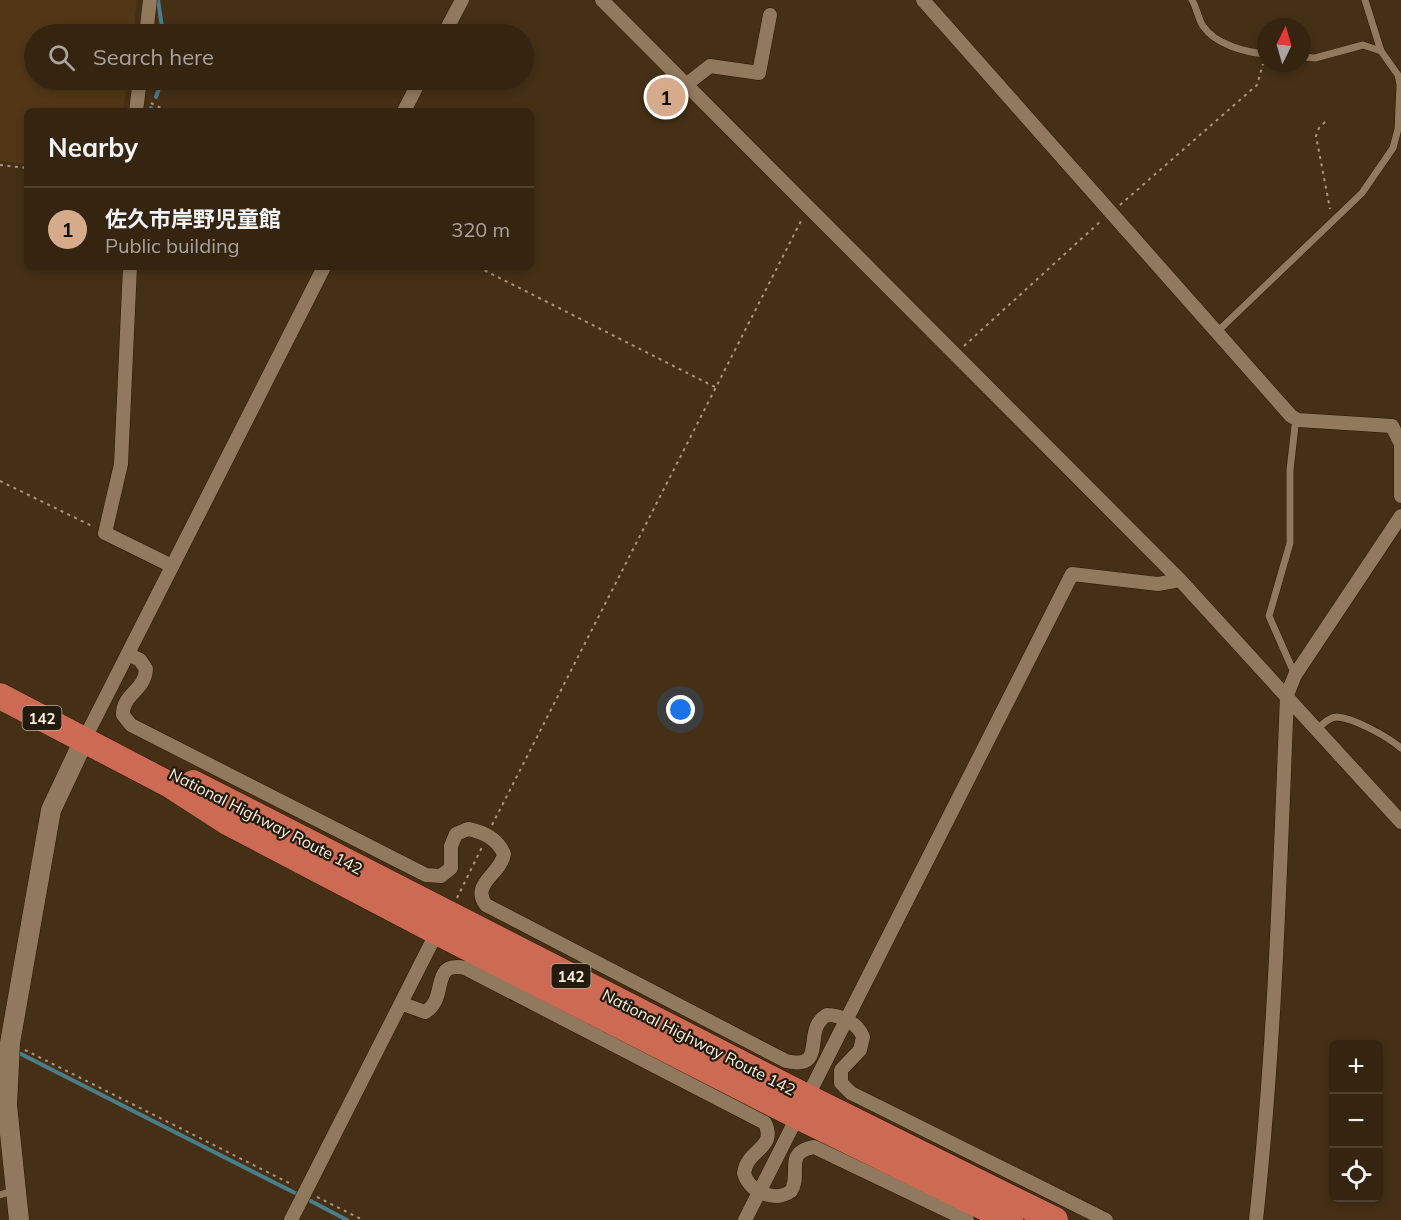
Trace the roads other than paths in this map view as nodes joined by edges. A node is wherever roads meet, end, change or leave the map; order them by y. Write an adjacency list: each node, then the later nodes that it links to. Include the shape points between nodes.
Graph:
1 (150, 0): 8 (street)
2 (462, 0): 9 (street)
3 (602, 0): 13 (street)
4 (923, 0): 21 (street)
5 (1192, 0): 11 (lane, via 1203,27 1237,50)
6 (1365, 0): 10 (lane)
7 (770, 15): 13 (street, via 759,73 710,66)
8 (147, 24)
9 (449, 24)
10 (1381, 51): 12 (lane, via 1363,45); 18 (lane, via 1398,75)
11 (1257, 53)
12 (1311, 58)
13 (687, 84): 26 (street)
14 (139, 90): 16 (street)
15 (415, 90): 17 (street)
16 (136, 108)
17 (406, 108)
18 (1400, 130): 21 (lane, via 1393,148 1362,194)
19 (130, 270): 25 (street, via 120,464 105,533)
20 (323, 270): 25 (street)
21 (1218, 331): 22 (street)
22 (1298, 420): 23 (street, via 1392,426 1401,444); 28 (lane, via 1290,470 1290,543 1269,616)
23 (1401, 496)
24 (1401, 516): 28 (street)
25 (172, 566): 27 (street)
26 (1180, 580): 29 (street); 37 (street, via 1158,584 1072,574)
27 (128, 654): 32 (street); 37 (street, via 140,660 146,669 144,682 124,703 123,716 131,725 433,877 451,868 451,846 456,834 468,829 487,836 498,842 504,854 501,867 483,883 481,895 486,906 786,1061 802,1062 812,1054 817,1021 827,1015)
28 (1295, 675): 29 (street)
29 (1287, 695): 31 (street); 48 (street, via 1274,1006)
30 (0, 696): 32 (highway, National Highway Route 142 / 142)
31 (1317, 729): 33 (lane, via 1330,718 1338,717 1378,733); 34 (street)
32 (84, 740): 35 (highway, National Highway Route 142 / 142, via 170,785 230,823); 39 (street, via 51,810 10,1043)
33 (1401, 748)
34 (1401, 822)
35 (442, 923): 36 (street); 38 (highway, National Highway Route 142 / 142)
36 (403, 1004): 40 (street, via 425,1012 434,1007 442,976 457,966 465,968 758,1119 765,1123 769,1138 765,1147 748,1159 744,1173); 42 (street)
37 (846, 1021): 38 (street); 47 (street, via 860,1030 862,1037 860,1050 841,1070 841,1083 850,1093)
38 (802, 1106): 40 (street); 45 (highway, National Highway Route 142 / 142); 46 (highway, National Highway Route 142 / 142)
39 (8, 1192): 41 (street)
40 (759, 1192): 43 (street); 44 (street, via 776,1197 791,1191 798,1155 814,1147)
41 (19, 1220)
42 (291, 1220)
43 (745, 1220)
44 (967, 1220)
45 (1010, 1220)
46 (1055, 1220)
47 (1106, 1220)
48 (1256, 1220)

